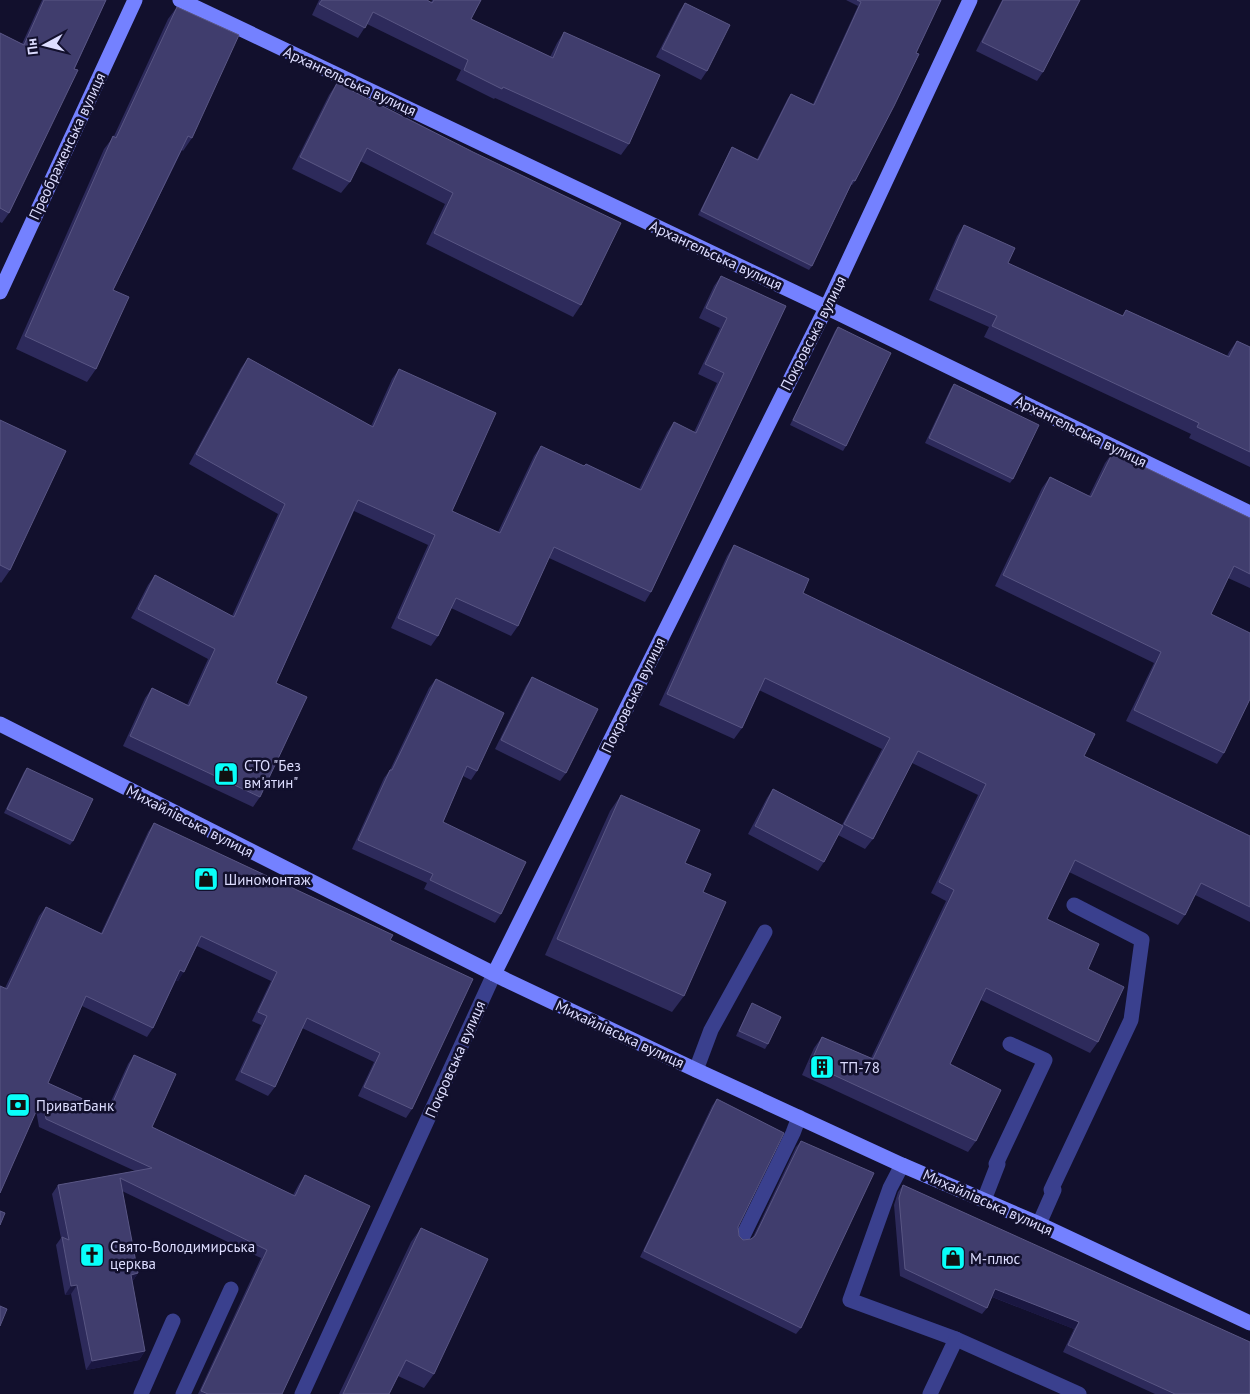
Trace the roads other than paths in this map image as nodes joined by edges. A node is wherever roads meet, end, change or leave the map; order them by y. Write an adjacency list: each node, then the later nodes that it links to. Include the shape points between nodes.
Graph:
1 (135, 0): 4 (street, Преображенська вулиця)
2 (180, 0): 5 (street, Архангельська вулиця)
3 (970, 0): 5 (street, Покровська вулиця)
4 (0, 292)
5 (826, 308): 6 (street, Архангельська вулиця); 10 (street, Покровська вулиця)
6 (1250, 512)
7 (0, 724): 10 (street, Михайлівська вулиця)
8 (1074, 905): 16 (street, via 1142,940 1131,1020)
9 (765, 932): 12 (street, via 711,1030)
10 (494, 974): 12 (street, Михайлівська вулиця); 24 (street, Покровська вулиця)
11 (1010, 1044): 15 (street, via 1045,1060 996,1164)
12 (696, 1070): 13 (street, Михайлівська вулиця)
13 (798, 1117): 14 (street, Михайлівська вулиця); 17 (street)
14 (902, 1164): 15 (street, Михайлівська вулиця); 21 (street, via 890,1188 850,1300)
15 (984, 1200): 16 (street, Михайлівська вулиця)
16 (1039, 1224): 20 (street, Михайлівська вулиця)
17 (742, 1238)
18 (231, 1289): 23 (street)
19 (174, 1321): 22 (street)
20 (1250, 1323)
21 (956, 1339): 25 (street); 26 (street)
22 (141, 1394)
23 (184, 1394)
24 (302, 1394)
25 (930, 1394)
26 (1079, 1394)

